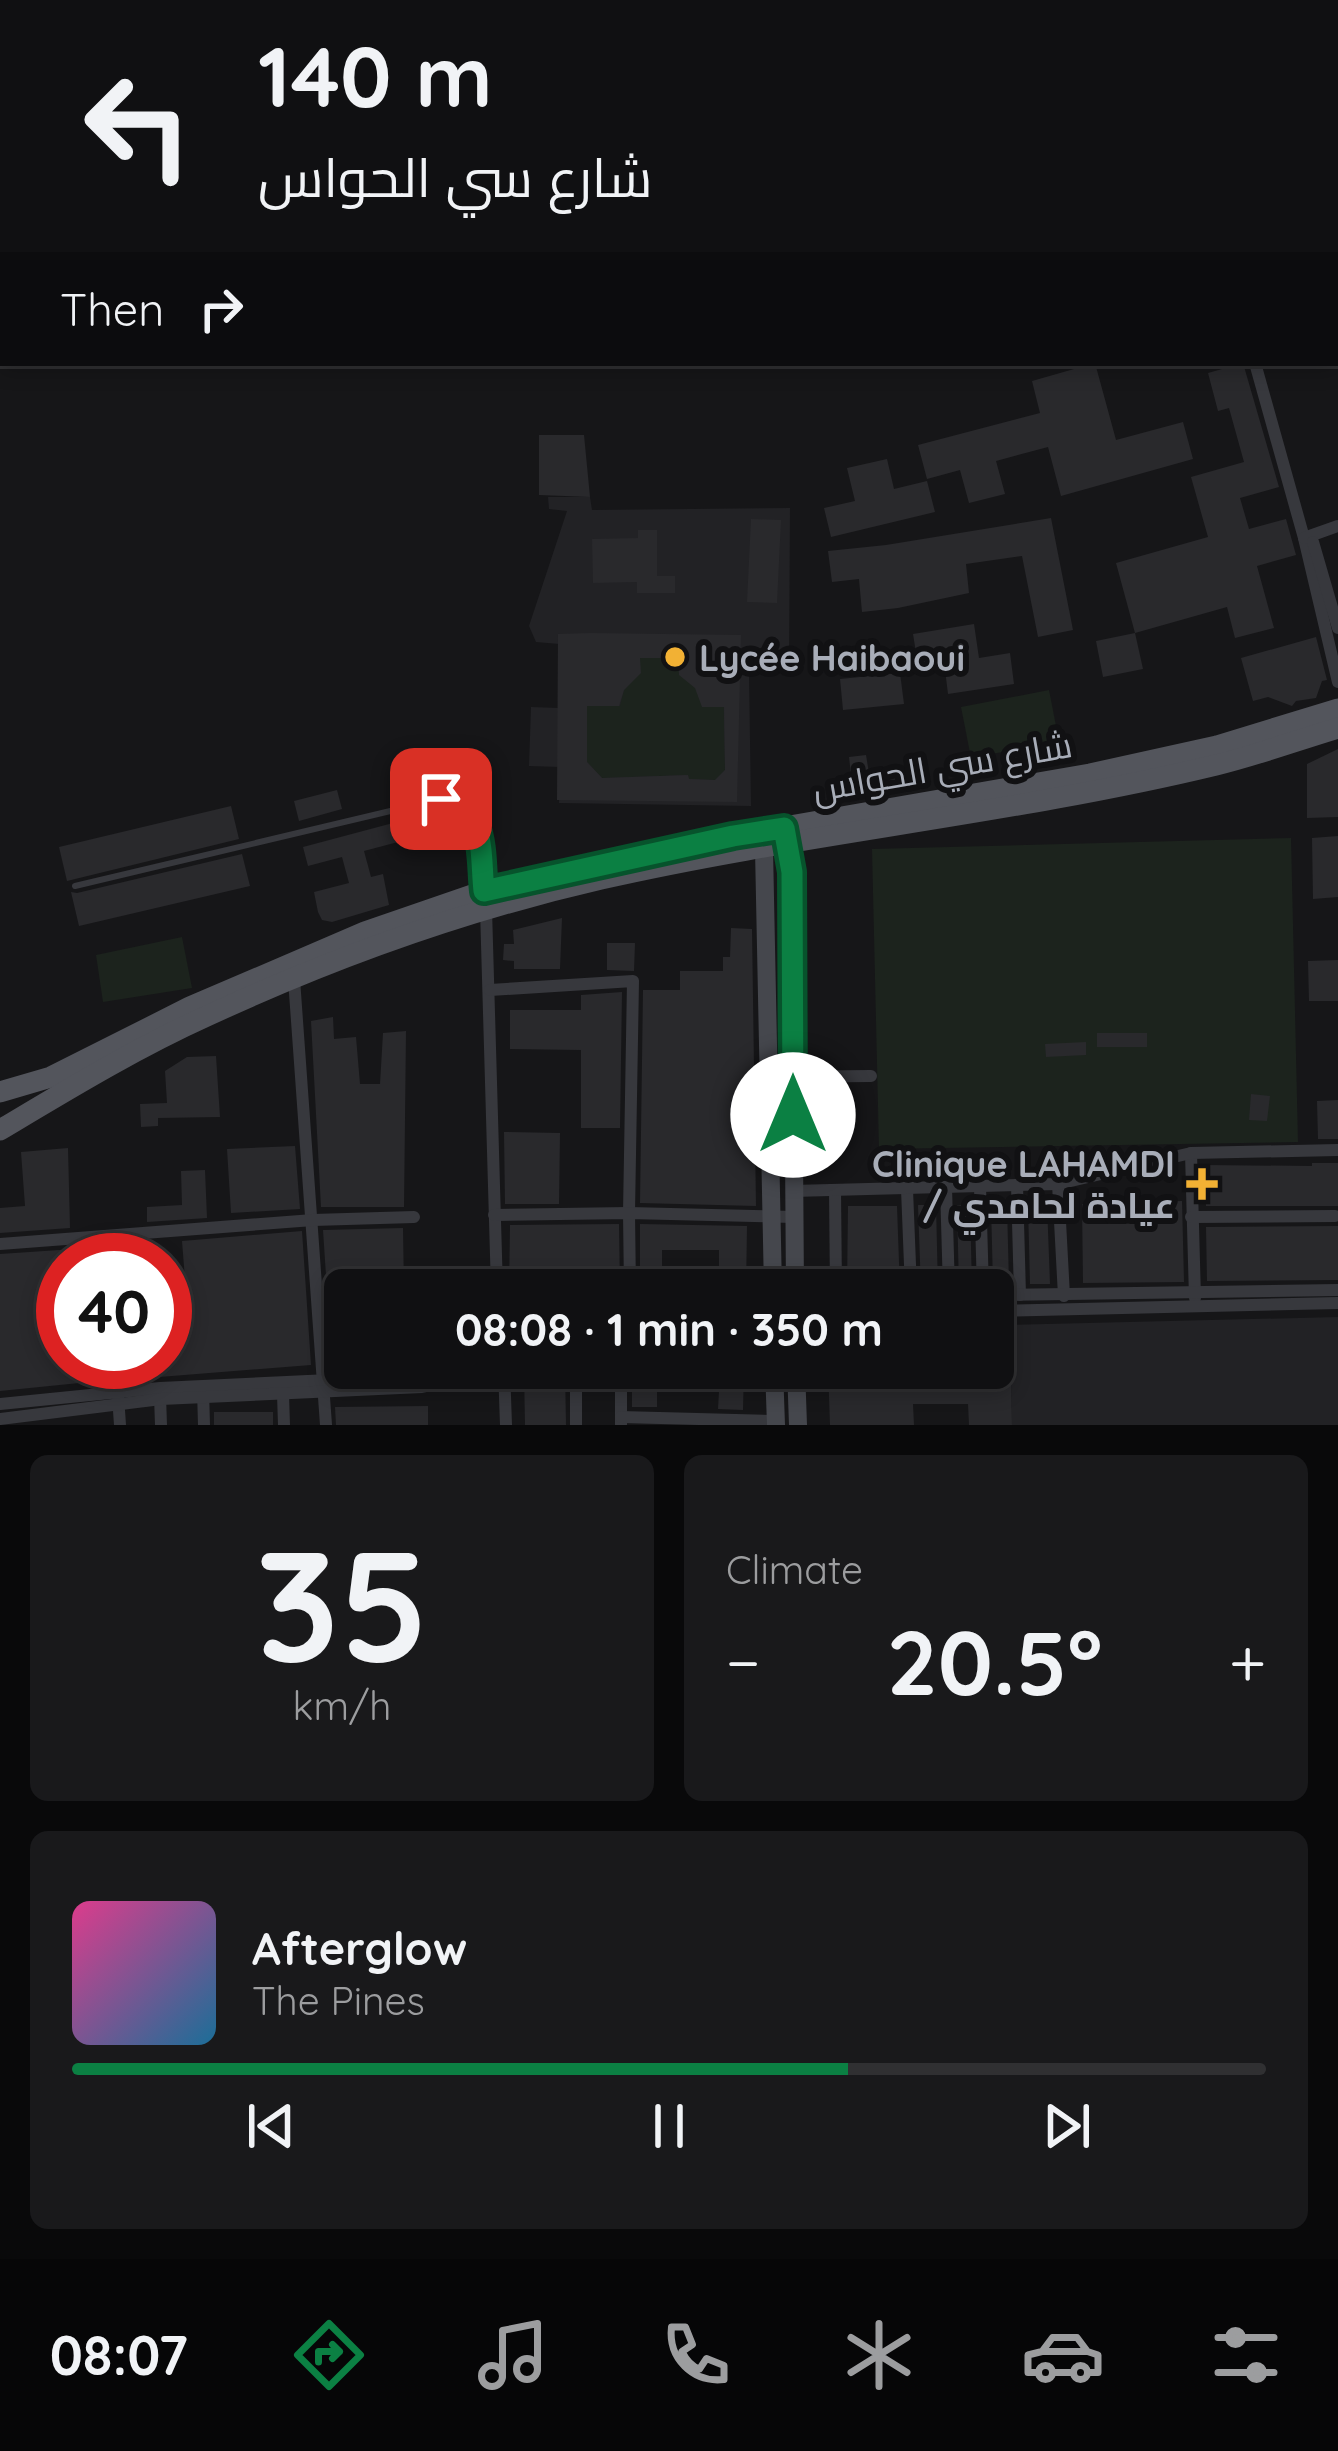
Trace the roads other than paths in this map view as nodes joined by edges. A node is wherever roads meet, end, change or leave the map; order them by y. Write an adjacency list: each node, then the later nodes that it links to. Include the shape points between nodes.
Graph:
1 (1256, 366): 3 (street)
2 (1338, 526): 3 (street)
3 (1307, 537): 4 (street); 5 (street)
4 (1338, 628)
5 (1338, 682)
6 (1338, 709): 8 (main road, شارع سي الحواس, via 1217,746)
7 (1338, 728): 8 (main road, شارع سي الحواس, via 1095,791)
8 (786, 836): 9 (main road, شارع سي الحواس); 16 (street)
9 (761, 841): 11 (main road, شارع سي الحواس); 15 (street)
10 (75, 886): 11 (lane, via 441,799 475,820)
11 (485, 900): 12 (main road); 13 (street); 17 (main road, via 364,932 51,1077)
12 (294, 979): 18 (main road, via 205,1016); 34 (street)
13 (490, 990): 28 (street, via 633,981); 29 (street)
14 (871, 1076): 16 (street)
15 (771, 1077): 16 (street); 32 (street)
16 (793, 1077): 27 (street)
17 (0, 1092)
18 (0, 1130)
19 (1338, 1150): 20 (street)
20 (1191, 1153): 21 (street); 33 (street)
21 (1058, 1184): 22 (street); 46 (street)
22 (1017, 1185): 23 (street); 48 (street)
23 (980, 1186): 24 (street); 43 (street)
24 (946, 1187): 25 (street); 42 (street)
25 (908, 1189): 26 (street); 41 (street)
26 (835, 1190): 27 (street); 40 (street)
27 (793, 1191): 32 (street)
28 (628, 1213): 29 (street); 32 (street); 37 (street)
29 (494, 1215): 36 (street)
30 (1335, 1216): 33 (street)
31 (415, 1217): 34 (street)
32 (783, 1217): 38 (street); 39 (street)
33 (1191, 1217): 49 (street)
34 (313, 1220): 35 (street); 54 (street)
35 (0, 1244)
36 (496, 1269)
37 (629, 1269)
38 (776, 1269)
39 (792, 1269)
40 (836, 1269)
41 (910, 1269)
42 (948, 1269)
43 (982, 1269)
44 (1338, 1290): 49 (street)
45 (1129, 1292): 46 (street); 49 (street); 51 (street)
46 (1064, 1293): 48 (street); 52 (street)
47 (1014, 1295): 48 (street)
48 (1020, 1295)
49 (1195, 1298): 50 (street); 51 (street)
50 (1338, 1304)
51 (1130, 1307): 52 (street)
52 (1064, 1309): 53 (street)
53 (1014, 1310)
54 (324, 1372)
55 (324, 1386): 63 (street)
56 (324, 1386): 65 (street)
57 (325, 1389): 75 (street)
58 (506, 1389): 76 (street)
59 (576, 1389): 77 (street)
60 (621, 1389): 69 (street)
61 (775, 1389): 70 (street)
62 (797, 1389): 78 (street)
63 (203, 1391): 64 (street); 65 (street); 73 (street)
64 (160, 1394): 66 (street); 72 (street)
65 (284, 1394): 74 (street)
66 (118, 1398): 67 (street); 68 (street); 71 (street)
67 (0, 1404)
68 (0, 1419)
69 (621, 1421): 70 (street)
70 (776, 1423)
71 (120, 1425)
72 (161, 1425)
73 (204, 1425)
74 (284, 1425)
75 (326, 1425)
76 (506, 1425)
77 (576, 1425)
78 (798, 1425)

